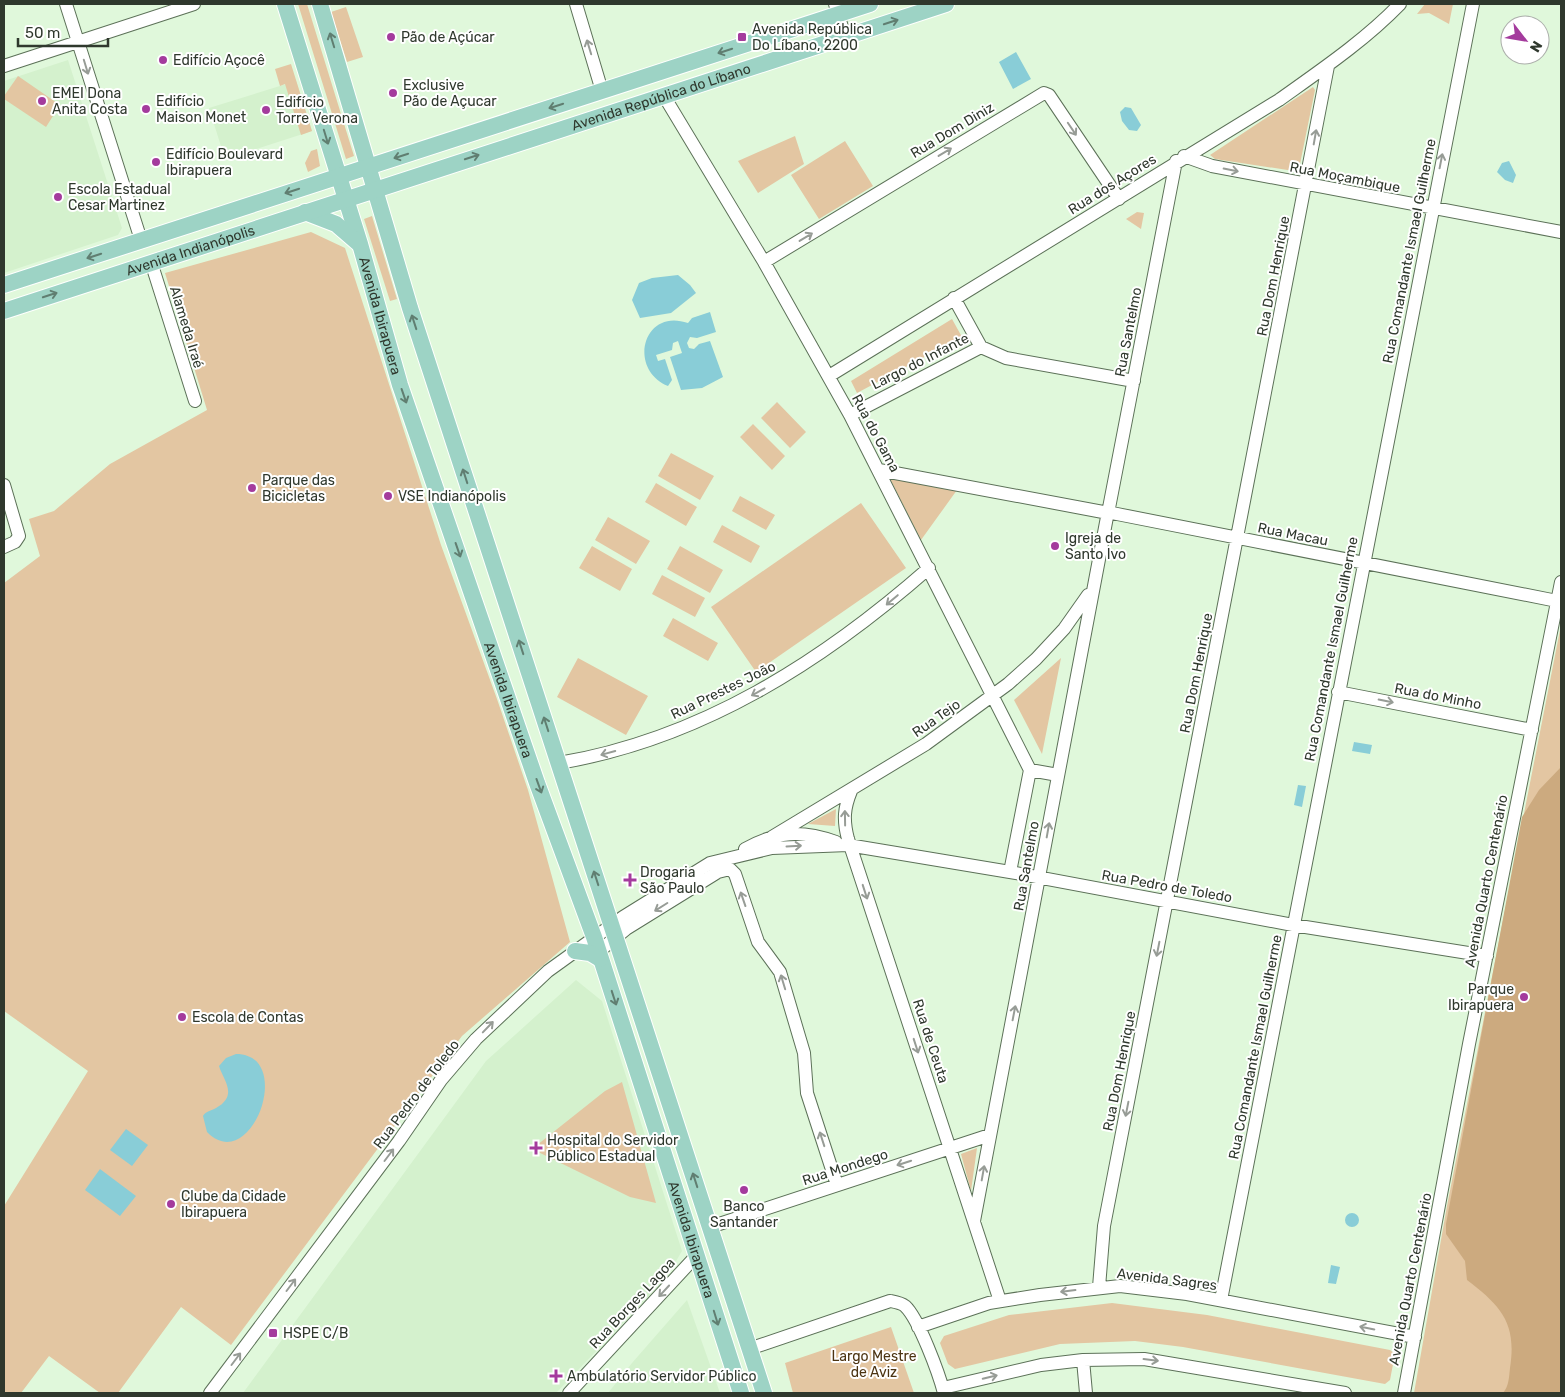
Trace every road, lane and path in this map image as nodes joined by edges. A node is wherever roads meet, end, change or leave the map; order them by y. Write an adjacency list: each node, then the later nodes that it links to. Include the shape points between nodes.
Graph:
1 (66, 4): 12 (street)
2 (194, 4): 12 (street)
3 (285, 4): 20 (main road, Avenida Ibirapuera, one-way to 20)
4 (320, 4): 19 (main road, Avenida Ibirapuera, one-way to 4)
5 (576, 4): 15 (street, one-way to 5)
6 (870, 4): 10 (main road, Avenida República do Líbano)
7 (946, 4): 11 (main road, Avenida República do Líbano, one-way to 7)
8 (1400, 4): 14 (street, Rua dos Açores)
9 (1473, 4): 25 (street, Rua Comandante Ismael Guilherme, one-way to 9)
10 (836, 9): 11 (street); 15 (main road, Avenida República do Líbano, one-way to 15)
11 (845, 37): 16 (main road, Avenida República do Líbano)
12 (78, 42): 13 (street); 28 (street, one-way to 28)
13 (4, 66)
14 (1328, 66): 18 (street, Rua dos Açores, via 1279,100); 21 (street, Rua Dom Henrique, one-way to 14)
15 (602, 91): 17 (main road, via 603,96 597,104); 19 (main road, Avenida República do Líbano, one-way to 19)
16 (664, 96): 17 (main road, Avenida República do Líbano); 31 (street, Rua do Gama)
17 (564, 127): 22 (main road, Avenida República do Líbano, one-way to 17)
18 (1180, 159): 21 (street, Rua Moçambique, one-way to 21); 24 (street, Rua dos Açores); 37 (street, Rua Santelmo)
19 (369, 166): 20 (main road, Avenida Indianópolis); 22 (main road, Avenida Ibirapuera)
20 (338, 176): 23 (main road, Avenida Ibirapuera); 28 (main road, Avenida Indianópolis, one-way to 28)
21 (1306, 185): 25 (street, Rua Moçambique); 43 (street, Rua Dom Henrique)
22 (376, 188): 23 (main road, Avenida Indianópolis); 53 (main road, Avenida Ibirapuera, one-way to 22, via 410,308)
23 (345, 199): 26 (main road, Avenida Indianópolis); 29 (main road, Avenida Ibirapuera)
24 (1119, 199): 31 (street, Rua Dom Diniz, one-way to 24, via 1044,93 1049,95); 33 (street, Rua dos Açores)
25 (1432, 209): 27 (street, Rua Moçambique); 45 (street, Rua Comandante Ismael Guilherme)
26 (305, 212): 29 (main road, via 336,224); 30 (main road, Avenida Indianópolis)
27 (1561, 232)
28 (140, 240): 32 (main road, Avenida Indianópolis, one-way to 32)
29 (360, 244): 67 (main road, Avenida Ibirapuera, one-way to 67, via 400,385)
30 (151, 262): 34 (main road, Avenida Indianópolis, one-way to 30); 38 (street, Alameda Iraé)
31 (764, 262): 36 (street, Rua do Gama)
32 (4, 285)
33 (954, 298): 35 (street, Largo do Infante); 36 (street, Rua dos Açores)
34 (4, 310)
35 (981, 347): 37 (street, via 1006,358); 39 (street, Largo do Infante)
36 (829, 376): 39 (street, Rua do Gama)
37 (1134, 382): 42 (street, Rua Santelmo)
38 (195, 401)
39 (850, 415): 40 (street, Rua do Gama)
40 (879, 470): 42 (street, Rua Macau); 46 (street, Rua do Gama)
41 (4, 485): 44 (street, via 18,530 17,540)
42 (1108, 512): 43 (street, Rua Macau); 48 (street, Rua Santelmo)
43 (1237, 538): 45 (street, Rua Macau); 64 (street, Rua Dom Henrique)
44 (4, 547)
45 (1363, 562): 49 (street, Rua Macau); 50 (street, Rua Comandante Ismael Guilherme)
46 (929, 568): 51 (street, Rua do Gama); 53 (street, Rua Prestes João, one-way to 53, via 853,631 789,675 742,701 636,746)
47 (1561, 582): 49 (street, Avenida Quarto Centenário)
48 (1091, 591): 51 (street, Rua Tejo, via 1064,629 1036,659); 55 (street, Rua Santelmo)
49 (1557, 601): 52 (street, Avenida Quarto Centenário)
50 (1338, 692): 52 (street, Rua do Minho, one-way to 52); 65 (street, Rua Comandante Ismael Guilherme)
51 (993, 696): 54 (street, Rua do Gama); 56 (street, Rua Tejo, via 926,744)
52 (1532, 730): 69 (street, Avenida Quarto Centenário)
53 (559, 763): 66 (main road, Avenida Ibirapuera, one-way to 53)
54 (1030, 770): 55 (street); 61 (street)
55 (1058, 776): 63 (street, Rua Santelmo, one-way to 55)
56 (851, 791): 57 (street, Rua Tejo); 58 (street, Rua de Ceuta, one-way to 56, via 844,816)
57 (772, 843): 58 (street, Rua Pedro de Toledo, via 814,834); 59 (street, Rua Pedro de Toledo); 62 (street, via 742,863)
58 (846, 845): 61 (street, Rua Pedro de Toledo); 71 (street, Rua de Ceuta, one-way to 71)
59 (729, 859): 60 (street, Rua Pedro de Toledo); 66 (street, Rua Pedro de Toledo, via 710,863)
60 (718, 872): 62 (street, via 730,870); 66 (street, Rua Pedro de Toledo, one-way to 66)
61 (1010, 872): 63 (street, Rua Pedro de Toledo)
62 (734, 874): 72 (street, one-way to 62, via 807,1093 804,1053 780,972 758,942)
63 (1040, 878): 64 (street, Rua Pedro de Toledo); 70 (street, Rua Santelmo, one-way to 63)
64 (1168, 902): 65 (street, Rua Pedro de Toledo); 77 (street, Rua Dom Henrique, one-way to 77, via 1104,1226)
65 (1293, 925): 69 (street, Rua Pedro de Toledo); 78 (street, Rua Comandante Ismael Guilherme)
66 (614, 931): 67 (street, Rua Pedro de Toledo); 74 (main road, Avenida Ibirapuera, one-way to 66)
67 (597, 950): 68 (main road, via 590,953); 75 (main road, Avenida Ibirapuera, one-way to 75)
68 (575, 951): 85 (street, Rua Pedro de Toledo, one-way to 68, via 400,1141 441,1080 502,1012)
69 (1487, 956): 81 (street, Avenida Quarto Centenário)
70 (990, 1135): 71 (street, Rua Mondego); 73 (street, Rua Santelmo, one-way to 70)
71 (950, 1148): 72 (street, Rua Mondego, one-way to 72); 73 (street, Rua de Ceuta)
72 (837, 1185): 74 (street, Rua Mondego)
73 (974, 1221): 79 (street, Rua de Ceuta)
74 (710, 1227): 76 (main road, Avenida Ibirapuera)
75 (697, 1255): 76 (main road, via 711,1259); 86 (street, Rua Borges Lagoa, one-way to 86); 87 (main road, Avenida Ibirapuera, one-way to 87)
76 (726, 1274): 82 (main road, Avenida Ibirapuera)
77 (1099, 1287): 78 (street, Avenida Sagres, via 1120,1286); 79 (street, Avenida Sagres, one-way to 79)
78 (1221, 1300): 81 (street, Avenida Sagres, one-way to 78)
79 (1000, 1301): 80 (street, Avenida Sagres)
80 (918, 1327): 82 (street, via 906,1307 890,1301); 84 (street)
81 (1414, 1337): 91 (street, Avenida Quarto Centenário)
82 (749, 1348): 88 (main road, Avenida Ibirapuera)
83 (1083, 1360): 84 (street, one-way to 83, via 1042,1365); 89 (street); 90 (street, one-way to 90, via 1144,1359)
84 (944, 1391)
85 (210, 1393)
86 (570, 1393)
87 (741, 1393)
88 (764, 1393)
89 (1086, 1393)
90 (1344, 1393)
91 (1404, 1393)

